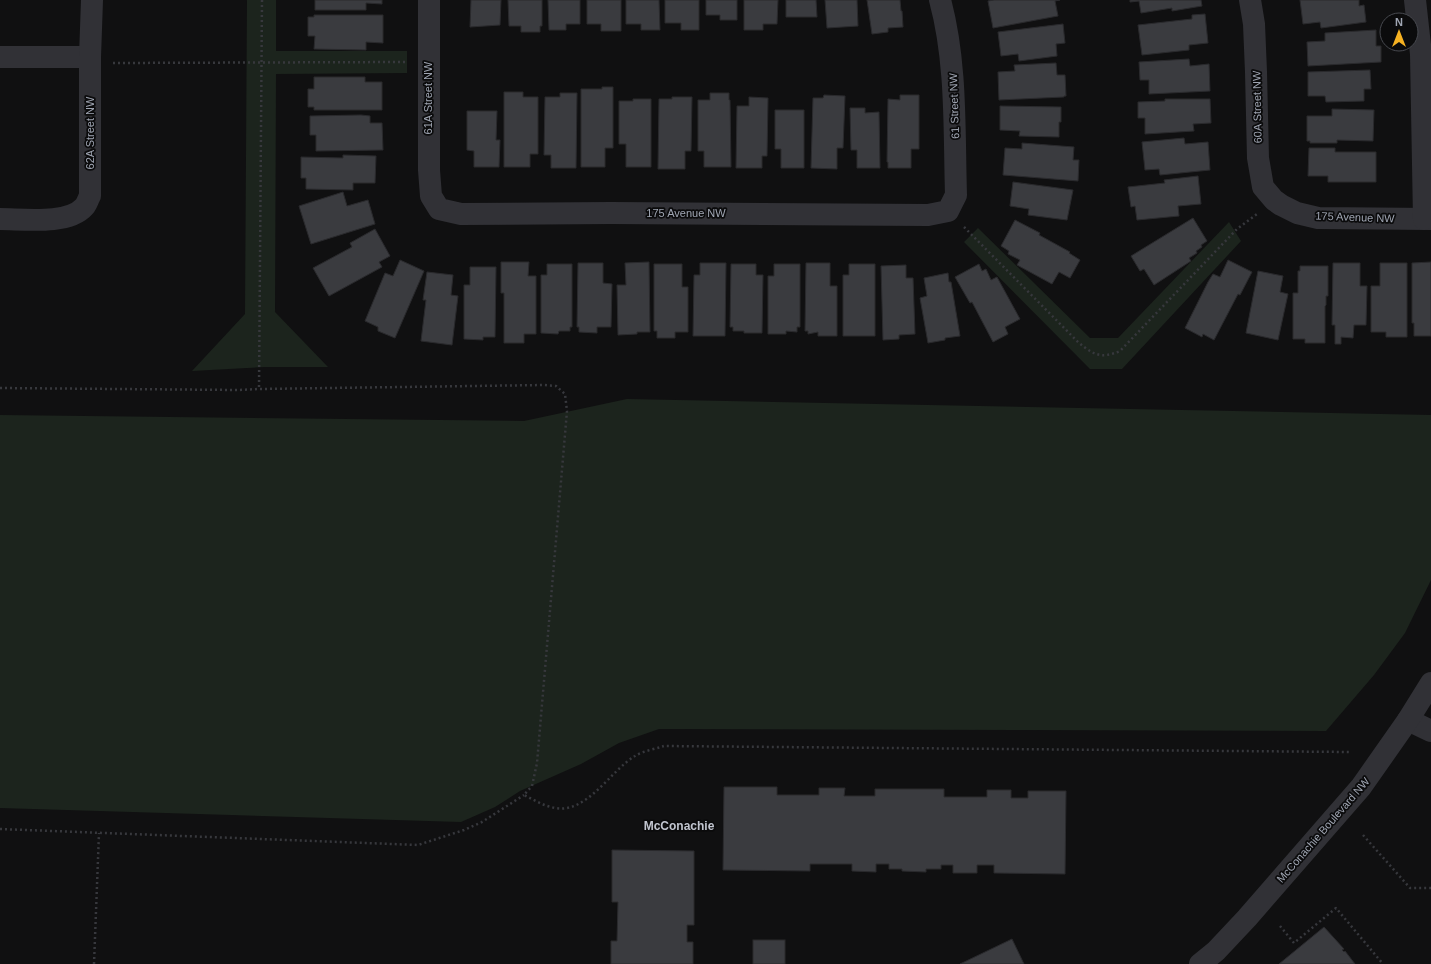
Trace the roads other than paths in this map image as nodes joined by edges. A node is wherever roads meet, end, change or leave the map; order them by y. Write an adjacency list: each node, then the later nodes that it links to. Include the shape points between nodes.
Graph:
1 (92, 0): 7 (street, 62A Street NW)
2 (429, 0): 8 (street, 61A Street NW, via 428,170)
3 (940, 0): 10 (street, 61 Street NW, via 953,67 956,195)
4 (1250, 0): 9 (street, 60A Street NW, via 1254,24 1258,158 1263,188)
5 (1415, 0): 11 (street, via 1421,54)
6 (0, 57): 7 (street)
7 (90, 60): 12 (street, 62A Street NW, via 90,196 85,207 72,216 54,219)
8 (431, 196): 10 (street, 175 Avenue NW, via 439,209 461,214 928,215)
9 (1278, 202): 11 (street, 175 Avenue NW, via 1297,213 1318,218)
10 (948, 211)
11 (1427, 219)
12 (0, 220)
13 (1431, 683): 14 (street, McConachie Boulevard NW)
14 (1408, 720): 15 (street); 16 (street, McConachie Boulevard NW, via 1361,788 1248,918)
15 (1431, 731)
16 (1200, 964)

